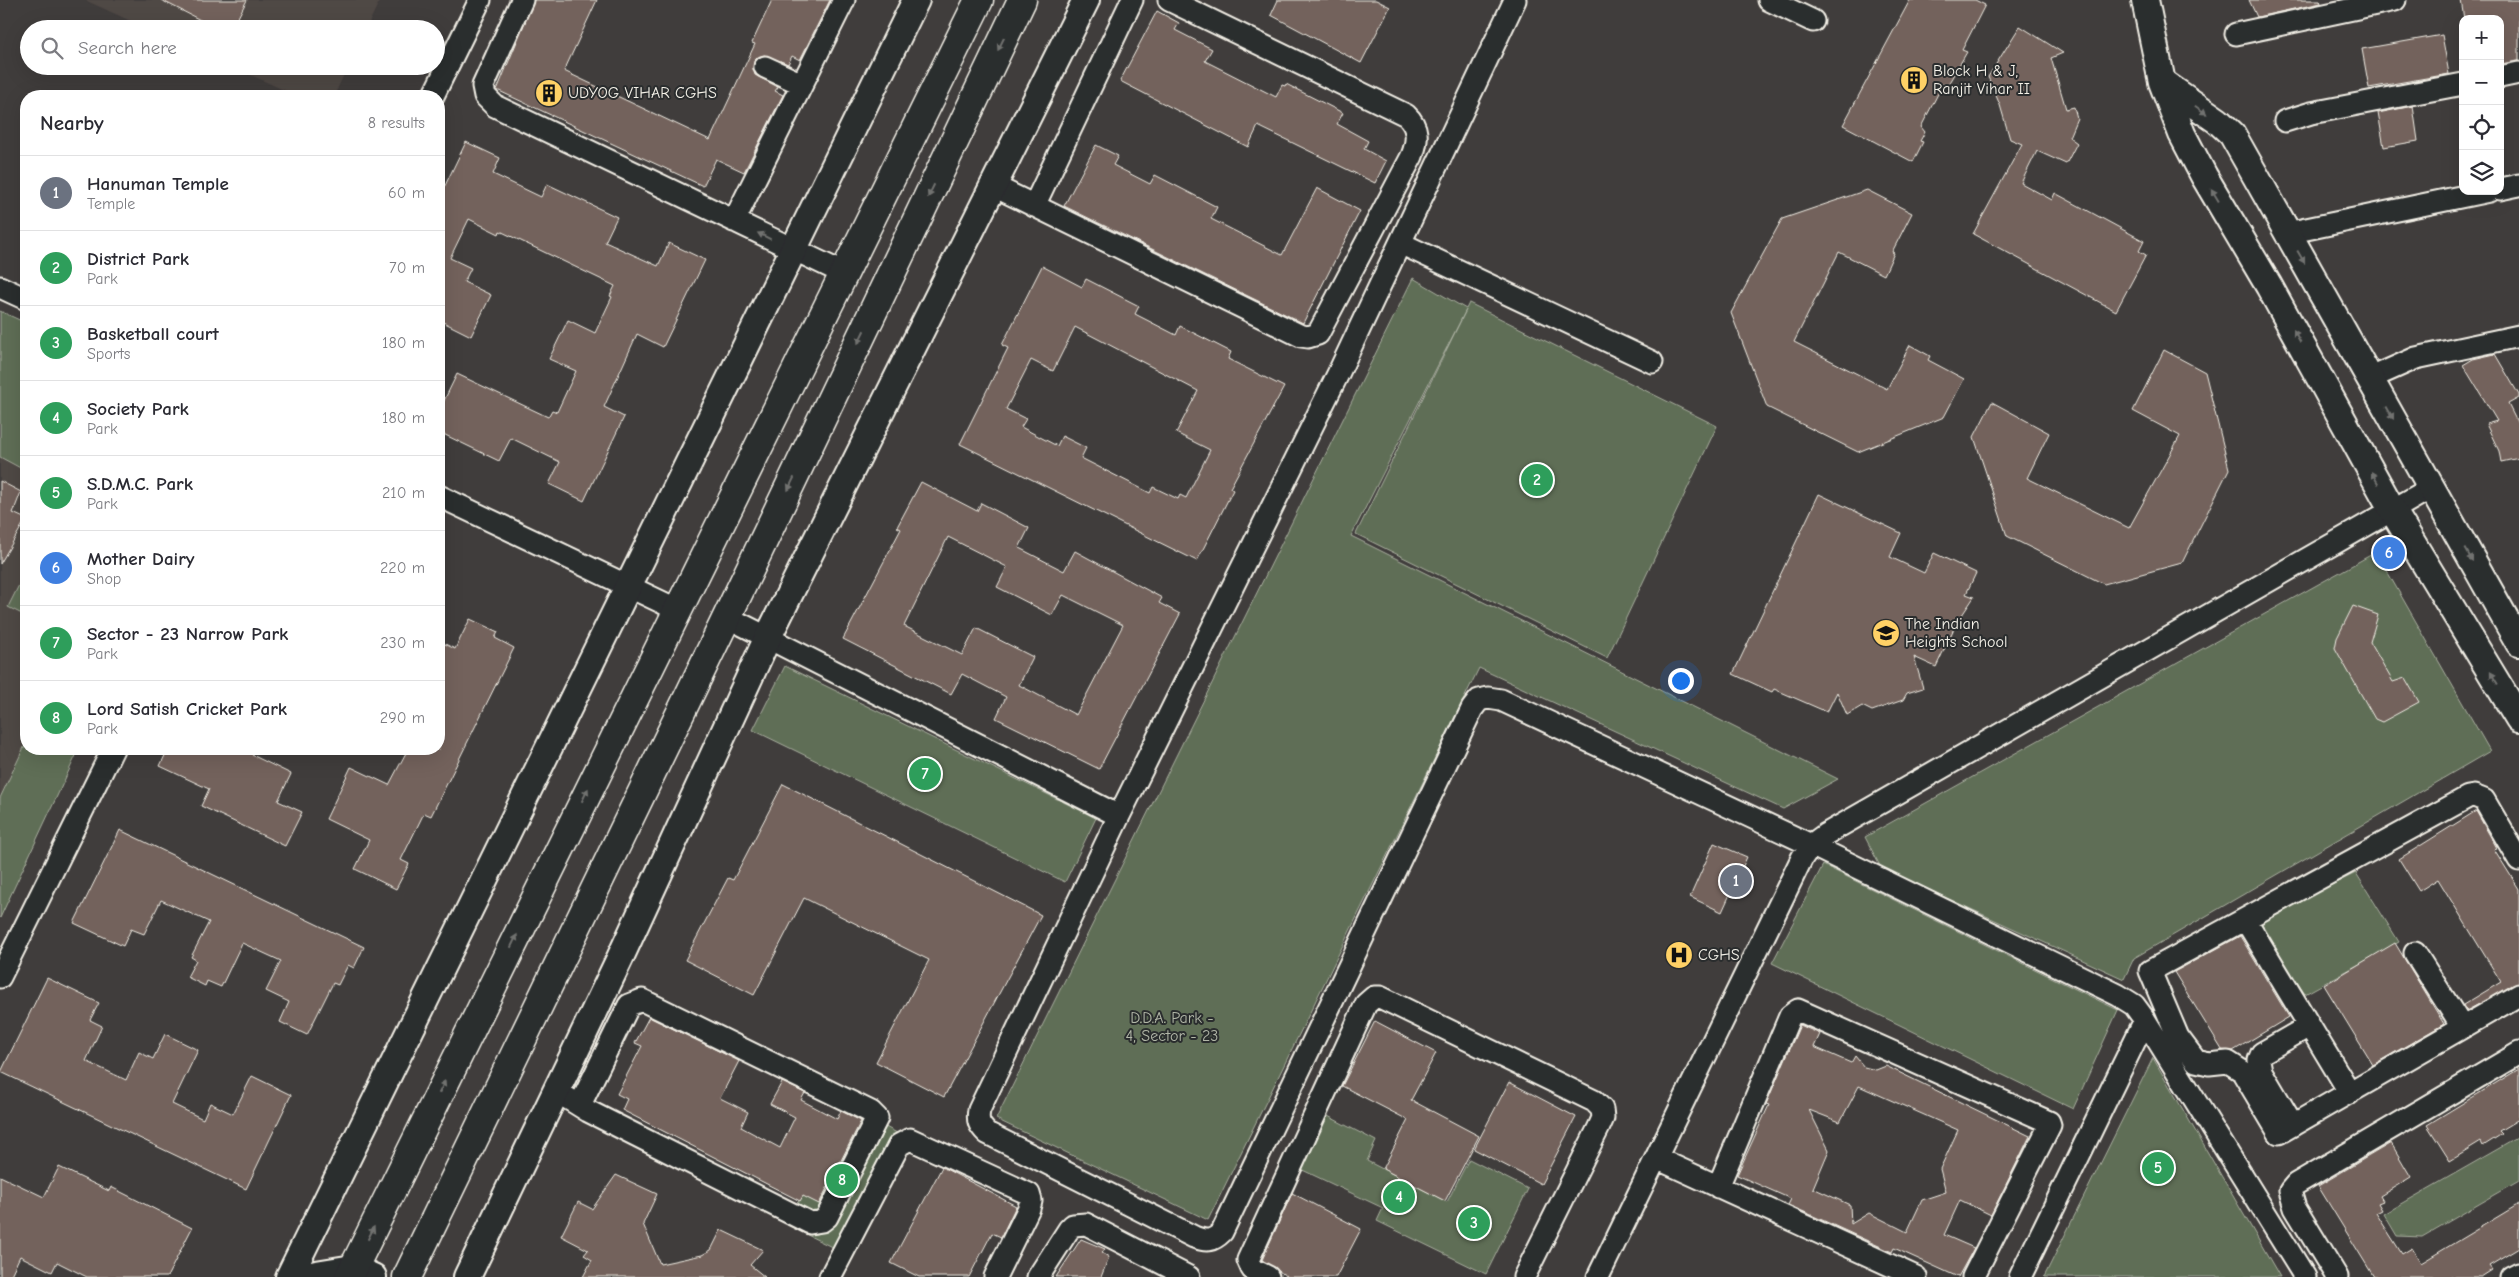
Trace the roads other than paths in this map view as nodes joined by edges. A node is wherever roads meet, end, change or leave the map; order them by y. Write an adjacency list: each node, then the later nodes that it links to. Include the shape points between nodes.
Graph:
1 (480, 0): 17 (street)
2 (522, 0): 31 (street, via 483,86 485,96 495,106)
3 (844, 0): 22 (street)
4 (916, 0): 34 (street)
5 (979, 0): 35 (main road)
6 (1022, 0): 46 (main road, one-way to 46)
7 (1086, 0): 27 (street)
8 (1132, 0): 30 (street)
9 (1169, 0): 30 (street, via 1406,114 1413,121 1418,134 1412,156 1318,334 1301,336)
10 (1515, 0): 33 (street)
11 (1769, 0): 14 (street)
12 (2145, 0): 21 (street)
13 (2395, 0): 15 (street)
14 (1813, 21)
15 (2236, 34)
16 (765, 68): 22 (street)
17 (445, 71)
18 (2519, 74): 20 (street)
19 (443, 75): 24 (street)
20 (2504, 76)
21 (2162, 82): 32 (street, one-way to 32, via 2232,134); 43 (street, one-way to 21, via 2269,286 2204,176 2182,134)
22 (802, 84): 31 (street)
23 (2459, 85): 25 (street, via 2311,113)
24 (436, 90)
25 (2285, 122)
26 (2519, 185): 28 (street)
27 (994, 186): 30 (street); 47 (street)
28 (2504, 188)
29 (2470, 195): 32 (street)
30 (1034, 206)
31 (734, 221): 34 (street, one-way to 31)
32 (2287, 233): 40 (street, one-way to 40)
33 (1400, 243): 39 (street); 51 (street)
34 (794, 250): 35 (street); 44 (street)
35 (843, 273): 45 (main road)
36 (0, 287): 37 (street)
37 (20, 296)
38 (2519, 336): 40 (street, via 2416,358)
39 (1652, 362)
40 (2371, 378): 41 (street, one-way to 41)
41 (2431, 488): 43 (street); 48 (street, one-way to 48)
42 (445, 499): 44 (street)
43 (2393, 511): 49 (street, one-way to 43); 52 (street)
44 (629, 586): 45 (street); 68 (street)
45 (676, 609): 70 (main road, one-way to 45)
46 (727, 617): 47 (street); 71 (main road)
47 (768, 637): 51 (street); 62 (street)
48 (2519, 644)
49 (2519, 719)
50 (110, 755): 56 (street)
51 (1119, 816): 52 (street, via 977,1119 987,1133 1204,1241 1214,1240 1222,1232 1479,700 1501,700)
52 (1811, 845): 58 (street, via 2118,995 2134,1005); 66 (street)
53 (2519, 860): 54 (street, via 2484,800 2474,796)
54 (2245, 919): 59 (street); 65 (street, via 2150,971 2178,1037 2196,1062 2228,1062 2242,1071 2279,1133)
55 (2416, 953): 60 (street)
56 (0, 977)
57 (2519, 995): 60 (street)
58 (2145, 1020): 82 (street); 83 (street)
59 (2309, 1026): 63 (street); 65 (street, via 2262,1053 2259,1060 2261,1071)
60 (2462, 1027): 63 (street)
61 (2519, 1053): 84 (street, via 2296,1184 2290,1191 2295,1208)
62 (556, 1091): 64 (street); 72 (street)
63 (2350, 1093): 65 (street)
64 (580, 1105): 64 (street, via 810,1223 827,1217 877,1118 871,1112 642,1000 629,1005)
65 (2293, 1124)
66 (1656, 1158): 67 (street); 79 (street)
67 (1718, 1187): 80 (street); 81 (street, via 1790,1016 1798,1010 2049,1122)
68 (305, 1273): 70 (street)
69 (2519, 1273): 85 (street)
70 (359, 1274)
71 (407, 1277)
72 (467, 1277)
73 (830, 1277): 74 (street, via 899,1145 910,1139 1029,1194 1029,1208)
74 (995, 1277)
75 (1038, 1277): 76 (street, via 1069,1229 1080,1223)
76 (1189, 1277)
77 (1268, 1277): 78 (street, via 1252,1269 1248,1260 1366,1004 1380,998 1594,1101 1602,1109 1599,1127)
78 (1524, 1277)
79 (1598, 1277)
80 (1916, 1277)
81 (1973, 1277)
82 (2020, 1277)
83 (2305, 1277)
84 (2337, 1277)
85 (2511, 1277)

